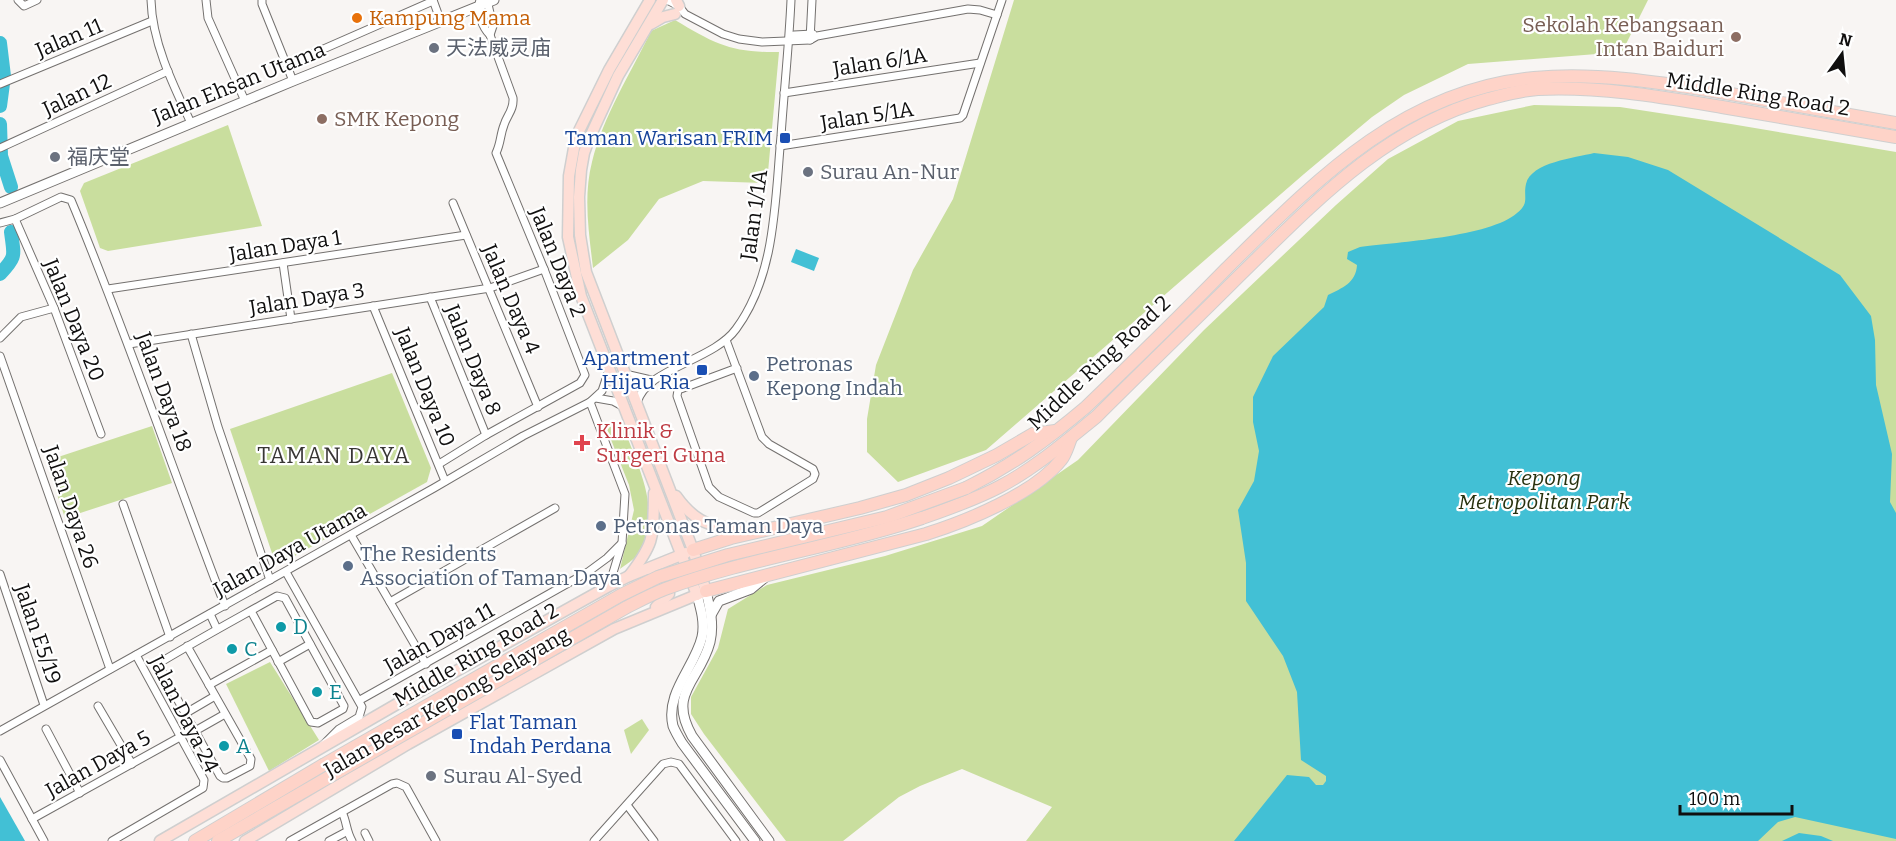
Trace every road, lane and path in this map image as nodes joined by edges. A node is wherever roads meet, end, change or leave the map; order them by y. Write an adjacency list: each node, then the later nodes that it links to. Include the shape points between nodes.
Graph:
1 (18, 0): 2 (street, via 24,6)
2 (37, 0)
3 (151, 0): 14 (street)
4 (206, 0): 25 (street, via 208,18)
5 (262, 0): 20 (street)
6 (433, 0): 15 (street); 20 (street)
7 (791, 0): 18 (street, Jalan 1/1A)
8 (812, 0): 17 (street)
9 (1002, 0): 13 (street)
10 (656, 1): 12 (street); 16 (main road); 49 (main road, via 609,70 576,137 569,176 568,237 574,273)
11 (485, 2): 15 (street, Jalan Ehsan Utama); 37 (street, Jalan Daya 2, via 485,29 513,98 496,153)
12 (679, 9): 16 (main road); 18 (street, via 739,39)
13 (997, 15): 17 (street, via 968,9); 19 (street)
14 (152, 21): 21 (street); 23 (street, Jalan 11)
15 (441, 22): 22 (street, Jalan Ehsan Utama)
16 (647, 27): 51 (main road, via 618,76 589,139 580,170 580,235 586,272)
17 (813, 36): 18 (street, via 794,35)
18 (789, 40): 24 (street, Jalan 1/1A)
19 (980, 63): 24 (street, Jalan 6/1A); 29 (street, Jalan 5/1A, via 960,118)
20 (287, 65): 22 (street)
21 (168, 70): 26 (street); 30 (street, Jalan 12)
22 (293, 81): 25 (street, Jalan Ehsan Utama)
23 (0, 84)
24 (784, 93): 29 (street, Jalan 1/1A)
25 (245, 100): 26 (street, Jalan Ehsan Utama)
26 (191, 123): 31 (street, Jalan Ehsan Utama)
27 (1896, 123): 57 (highway, Middle Ring Road 2, via 1676,85 1605,77 1533,78 1460,93 1414,112 1377,134 1338,165)
28 (1896, 137): 60 (highway, Middle Ring Road 2, via 1604,90 1536,89 1466,105 1386,145 1346,176)
29 (780, 146): 46 (street, Jalan 1/1A, via 776,215 758,290 736,330)
30 (0, 148)
31 (0, 203)
32 (453, 203): 35 (street, Jalan Daya 4)
33 (15, 219): 34 (street); 39 (street, Jalan Daya 18, via 68,197); 42 (street, Jalan Daya 20)
34 (0, 224)
35 (466, 235): 36 (street, Jalan Daya 1); 38 (street, Jalan Daya 4)
36 (283, 263): 39 (street, Jalan Daya 1); 43 (street)
37 (544, 269): 38 (street, Jalan Daya 3); 55 (street, Jalan Daya 2, via 585,375 580,383)
38 (490, 288): 40 (street, Jalan Daya 3); 55 (street, Jalan Daya 4)
39 (108, 289): 47 (street, Jalan Daya 18)
40 (430, 297): 41 (street, Jalan Daya 3); 59 (street, Jalan Daya 8)
41 (373, 306): 43 (street, Jalan Daya 3); 61 (street, Jalan Daya 10)
42 (54, 308): 45 (street, via 21,317); 58 (street, Jalan Daya 20)
43 (291, 319): 44 (street, Jalan Daya 3)
44 (191, 334): 47 (street, Jalan Daya 3); 76 (street)
45 (0, 338)
46 (726, 340): 50 (street); 52 (street, Jalan 1/1A)
47 (129, 344): 81 (street, Jalan Daya 18)
48 (0, 356): 94 (street, Jalan Daya 26)
49 (609, 368): 53 (street, via 604,386); 56 (main road)
50 (737, 368): 50 (street, via 762,437 815,474 758,513 719,497 708,487 676,393)
51 (625, 375): 52 (street); 54 (main road)
52 (651, 380): 54 (street)
53 (593, 400): 56 (street, via 613,401); 62 (street, Jalan Daya Utama); 70 (street, via 625,494)
54 (637, 402): 63 (main road)
55 (538, 407): 59 (street)
56 (625, 407): 64 (main road)
57 (1058, 431): 67 (highway, via 1033,434 997,455 906,495); 120 (highway, Middle Ring Road 2, bridge, via 1012,464 966,488 887,517 728,555 658,577)
58 (101, 434)
59 (486, 435): 61 (street)
60 (1071, 438): 75 (highway, via 1063,458 1050,472 1019,493 954,525); 121 (highway, Middle Ring Road 2, bridge, via 1021,475 970,500 892,528 664,589)
61 (438, 464): 62 (street, Jalan Daya 10)
62 (445, 481): 68 (street, Jalan Daya Utama)
63 (666, 481): 67 (main road, via 696,519 730,528); 71 (main road)
64 (654, 486): 71 (main road); 74 (main road, via 650,544)
65 (123, 504): 87 (street)
66 (555, 508): 80 (street)
67 (778, 528): 69 (highway)
68 (351, 535): 72 (street, Jalan Daya Utama); 80 (street)
69 (731, 538): 71 (highway); 77 (highway, via 723,547 722,566 734,577)
70 (622, 543): 78 (street); 93 (street, Jalan Daya 11, via 588,572)
71 (687, 553): 74 (main road, Jalan Besar Kepong Selayang); 79 (main road)
72 (286, 572): 76 (street, Jalan Daya Utama); 97 (street)
73 (0, 574): 98 (street, Jalan E5/19)
74 (633, 574): 78 (main road, Jalan Besar Kepong Selayang); 84 (main road, via 659,576 669,586 665,600)
75 (768, 575): 77 (highway); 85 (street, via 751,589 719,601)
76 (270, 580): 81 (street, Jalan Daya Utama)
77 (749, 580): 79 (highway)
78 (609, 586): 108 (main road, Jalan Besar Kepong Selayang)
79 (702, 593): 84 (main road, Jalan Besar Kepong Selayang); 85 (street); 103 (street, via 702,638 676,693 672,708)
80 (390, 602): 93 (street)
81 (225, 606): 83 (street, Jalan Daya Utama)
82 (251, 611): 86 (street); 88 (street, via 277,596 285,598); 90 (street)
83 (210, 614): 86 (street); 87 (street, Jalan Daya Utama)
84 (647, 614): 122 (main road, Jalan Besar Kepong Selayang, via 408,744)
85 (711, 615): 102 (street, via 706,654 684,696)
86 (217, 629): 89 (street)
87 (170, 636): 91 (street, Jalan Daya Utama)
88 (310, 644): 92 (street); 92 (street, via 343,709 318,723 312,722)
89 (187, 646): 95 (street); 100 (street, via 160,665)
90 (272, 650): 92 (street); 95 (street)
91 (136, 655): 94 (street, Jalan Daya Utama); 107 (street, Jalan Daya 24)
92 (278, 662)
93 (426, 664): 97 (street, Jalan Daya 11)
94 (110, 669): 98 (street, Jalan Daya Utama)
95 (209, 686): 96 (street)
96 (215, 696): 100 (street); 101 (street)
97 (360, 700): 108 (street, via 359,717 328,738)
98 (44, 705): 106 (street, Jalan Daya Utama)
99 (98, 706): 110 (street)
100 (186, 713): 105 (street)
101 (225, 714): 105 (street); 105 (street, via 251,759 250,766 223,778)
102 (684, 722): 103 (street); 132 (street)
103 (674, 726): 131 (street, via 682,743)
104 (46, 729): 111 (street)
105 (195, 730)
106 (0, 731)
107 (180, 737): 110 (street, Jalan Daya 5); 118 (street, Jalan Daya 24, via 204,780 203,788)
108 (318, 750): 119 (main road, Jalan Besar Kepong Selayang)
109 (0, 760): 114 (street)
110 (132, 764): 111 (street, Jalan Daya 5)
111 (80, 793): 114 (street, Jalan Daya 5)
112 (627, 805): 128 (street); 129 (street); 130 (street, via 663,764 679,764)
113 (342, 812): 115 (street, via 347,821); 123 (street); 127 (street, via 397,783 406,787)
114 (32, 819): 117 (street)
115 (346, 832): 124 (street); 125 (street)
116 (365, 833): 126 (street)
117 (44, 841)
118 (112, 841)
119 (160, 841)
120 (195, 841)
121 (218, 841)
122 (244, 841)
123 (290, 841)
124 (329, 841)
125 (352, 841)
126 (369, 841)
127 (436, 841)
128 (594, 841)
129 (654, 841)
130 (736, 841)
131 (755, 841)
132 (769, 841)

